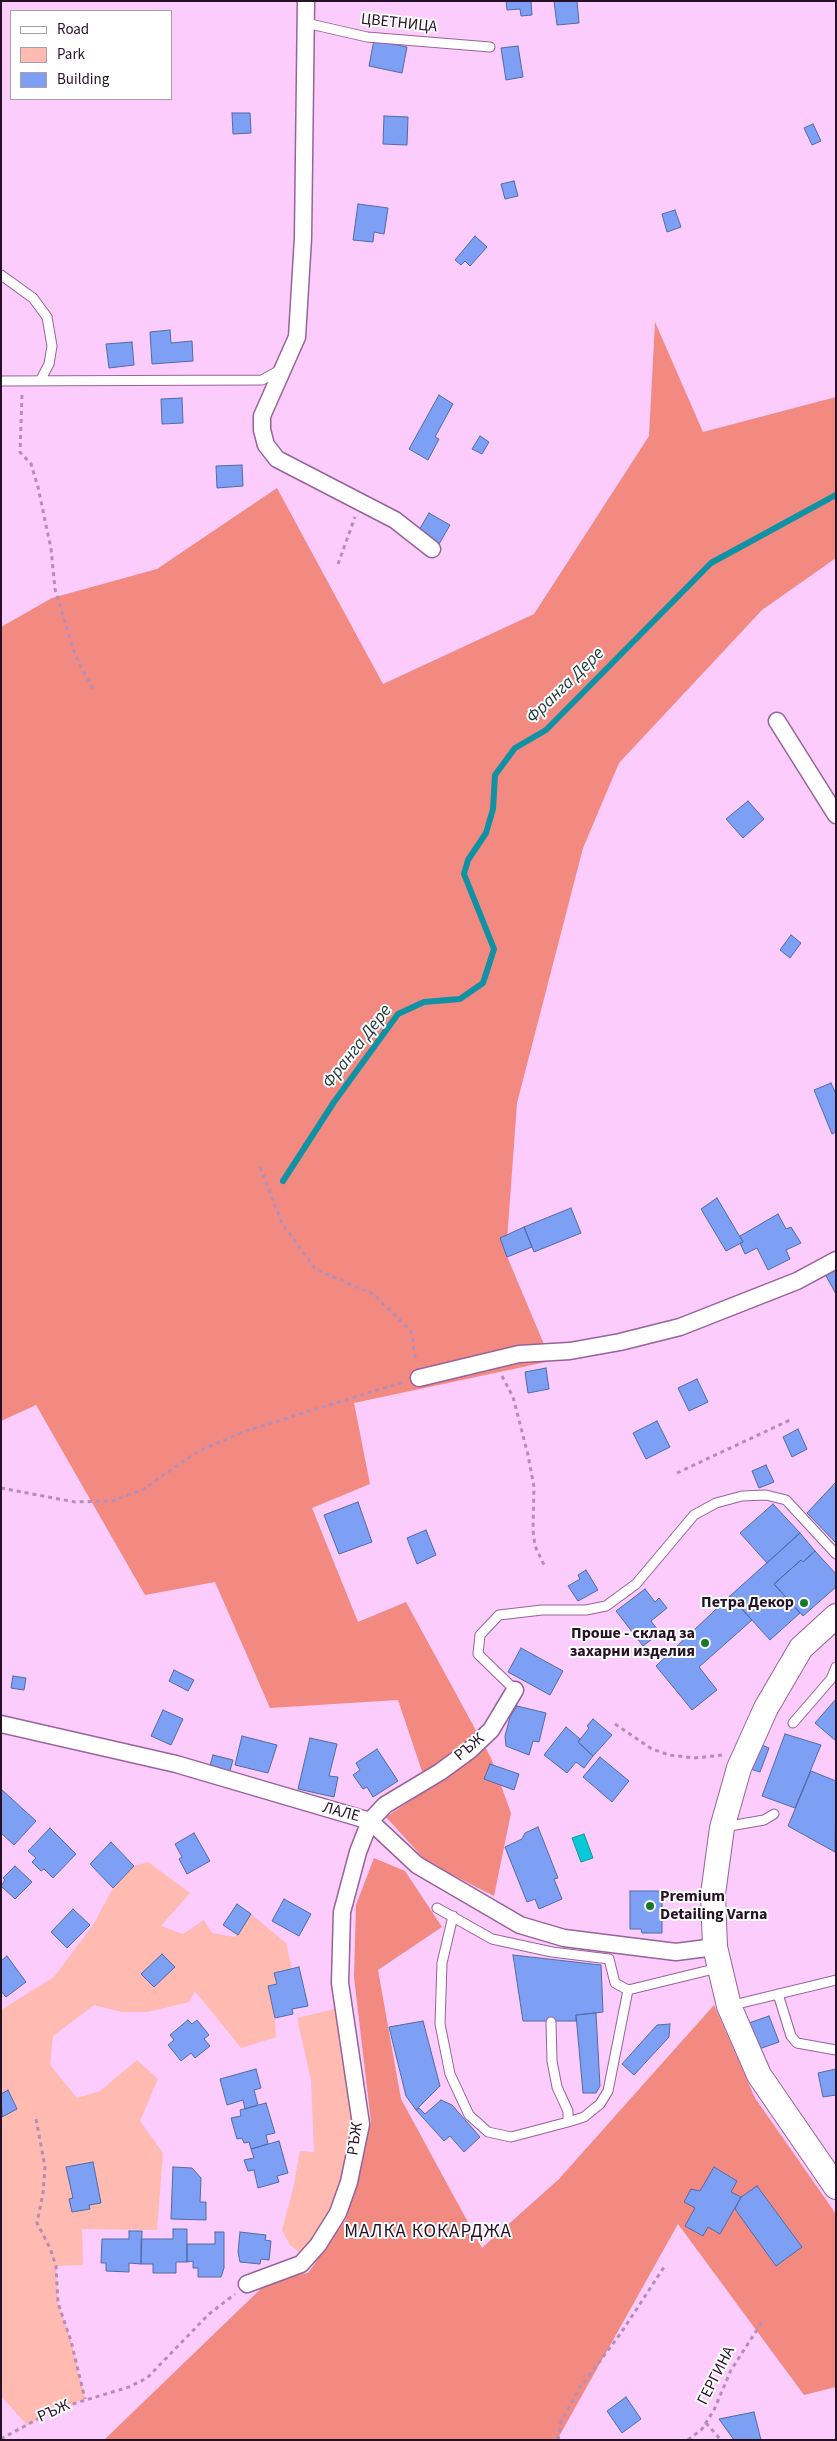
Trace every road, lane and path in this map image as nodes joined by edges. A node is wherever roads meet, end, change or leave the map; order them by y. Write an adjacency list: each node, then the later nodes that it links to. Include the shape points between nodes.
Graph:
1 (306, 1): 2 (street)
2 (306, 22): 3 (lane, ЦВЕТНИЦА, via 367,36); 5 (street, via 300,299 297,336)
3 (490, 47)
4 (1, 275): 8 (lane, via 33,298 47,317 52,346 49,364)
5 (283, 369): 8 (lane, via 262,380); 9 (street, via 262,416 266,445 277,459)
6 (1, 381): 7 (lane)
7 (30, 381): 8 (lane); 12 (path, via 21,398 20,452 31,464 38,487 58,598 75,655)
8 (40, 381)
9 (360, 502): 10 (street, via 395,520); 11 (path)
10 (432, 549)
11 (338, 564)
12 (93, 689)
13 (778, 721): 14 (street)
14 (836, 816)
15 (260, 1167): 18 (path, via 282,1223 315,1269 373,1294 411,1331)
16 (836, 1260): 17 (street, via 797,1281 680,1327 570,1351 520,1354)
17 (491, 1360): 18 (street); 23 (path, via 513,1396 528,1454 534,1487 533,1530)
18 (419, 1378): 21 (path, via 245,1431 197,1452 142,1490 112,1501 75,1502)
19 (790, 1420): 20 (path)
20 (677, 1473)
21 (1, 1488)
22 (836, 1554): 26 (lane, via 786,1500 766,1494 716,1503 694,1515 636,1584 606,1606 499,1615 480,1635 478,1654)
23 (544, 1565)
24 (836, 1617): 30 (street, via 801,1648 766,1708)
25 (836, 1667): 27 (lane, via 831,1679)
26 (515, 1690): 32 (street, РЪЖ, via 491,1730 470,1750 385,1805)
27 (793, 1723)
28 (1, 1724): 32 (street, ЛАЛЕ, via 176,1764)
29 (615, 1724): 30 (path, via 652,1749 669,1755 694,1758)
30 (746, 1753): 33 (street)
31 (774, 1814): 33 (lane, via 764,1820)
32 (370, 1821): 36 (street, ЛАЛЕ, via 417,1865 520,1926 564,1938); 47 (street, РЪЖ, via 342,1912 340,1983 361,2124 350,2182 338,2213 302,2264)
33 (722, 1828): 36 (street, via 712,1894)
34 (437, 1908): 35 (lane)
35 (453, 1916): 38 (lane, via 492,1939 552,1956 609,1960 615,1983); 44 (lane, via 442,1963 440,2024 450,2074 469,2115 488,2132 511,2137)
36 (717, 1958): 38 (lane); 40 (street)
37 (836, 1980): 39 (lane)
38 (628, 1990): 44 (lane, via 608,2091 600,2104 584,2117)
39 (778, 1994): 40 (lane); 42 (lane, via 791,2036 797,2043)
40 (729, 2006): 45 (street, via 759,2074)
41 (551, 2022): 44 (lane, via 552,2061 557,2087 568,2111)
42 (836, 2050)
43 (36, 2119): 49 (path, via 45,2167 37,2223 56,2266 58,2303 74,2350)
44 (568, 2122)
45 (836, 2187)
46 (664, 2268): 52 (path, via 579,2390 561,2422)
47 (247, 2284): 49 (path, РЪЖ, via 209,2314 147,2378 129,2387)
48 (764, 2319): 50 (path, ГЕРГИНА, via 731,2370)
49 (85, 2399): 51 (path, РЪЖ, via 56,2409)
50 (706, 2423): 53 (path, ГЕРГИНА); 54 (path)
51 (1, 2438)
52 (558, 2440)
53 (688, 2440)
54 (721, 2440)

